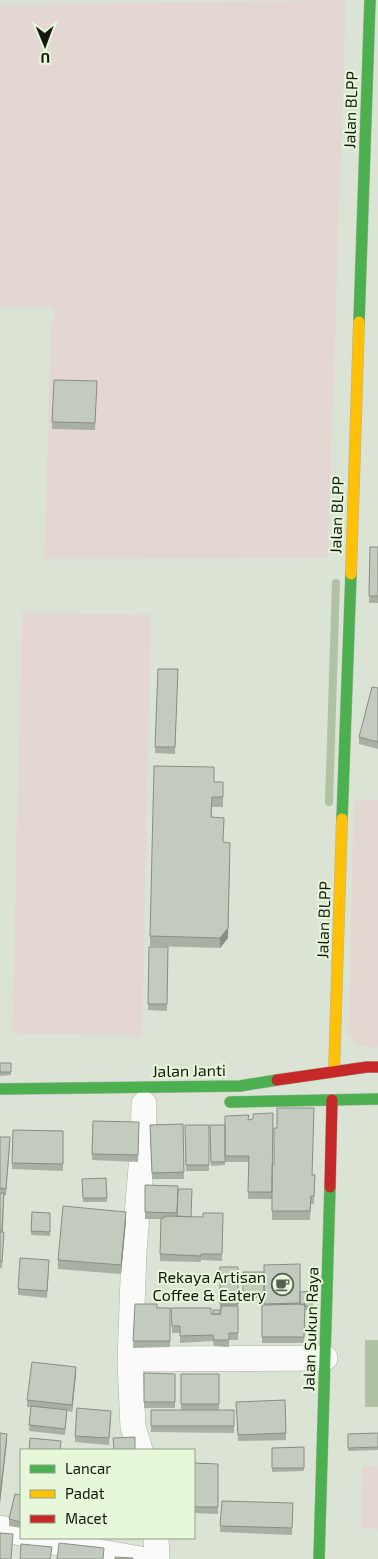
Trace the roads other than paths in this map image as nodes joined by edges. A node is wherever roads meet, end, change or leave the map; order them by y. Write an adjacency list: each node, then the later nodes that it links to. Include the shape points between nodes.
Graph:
1 (370, 0): 3 (street, Jalan BLPP)
2 (378, 1066): 3 (street, Jalan Janti)
3 (334, 1072): 4 (street, Jalan Janti, via 240,1086)
4 (0, 1089)
5 (378, 1099): 6 (street, Jalan Janti)
6 (332, 1100): 7 (street, Jalan Janti); 10 (street, Jalan Sukun Raya)
7 (222, 1102)
8 (144, 1104): 11 (street, via 130,1362 133,1427)
9 (142, 1358): 10 (street)
10 (325, 1358): 18 (street, Jalan Sukun Raya)
11 (140, 1449)
12 (0, 1528): 13 (street)
13 (20, 1533)
14 (43, 1539): 16 (street)
15 (156, 1539): 17 (street)
16 (140, 1559)
17 (158, 1559)
18 (319, 1559)

